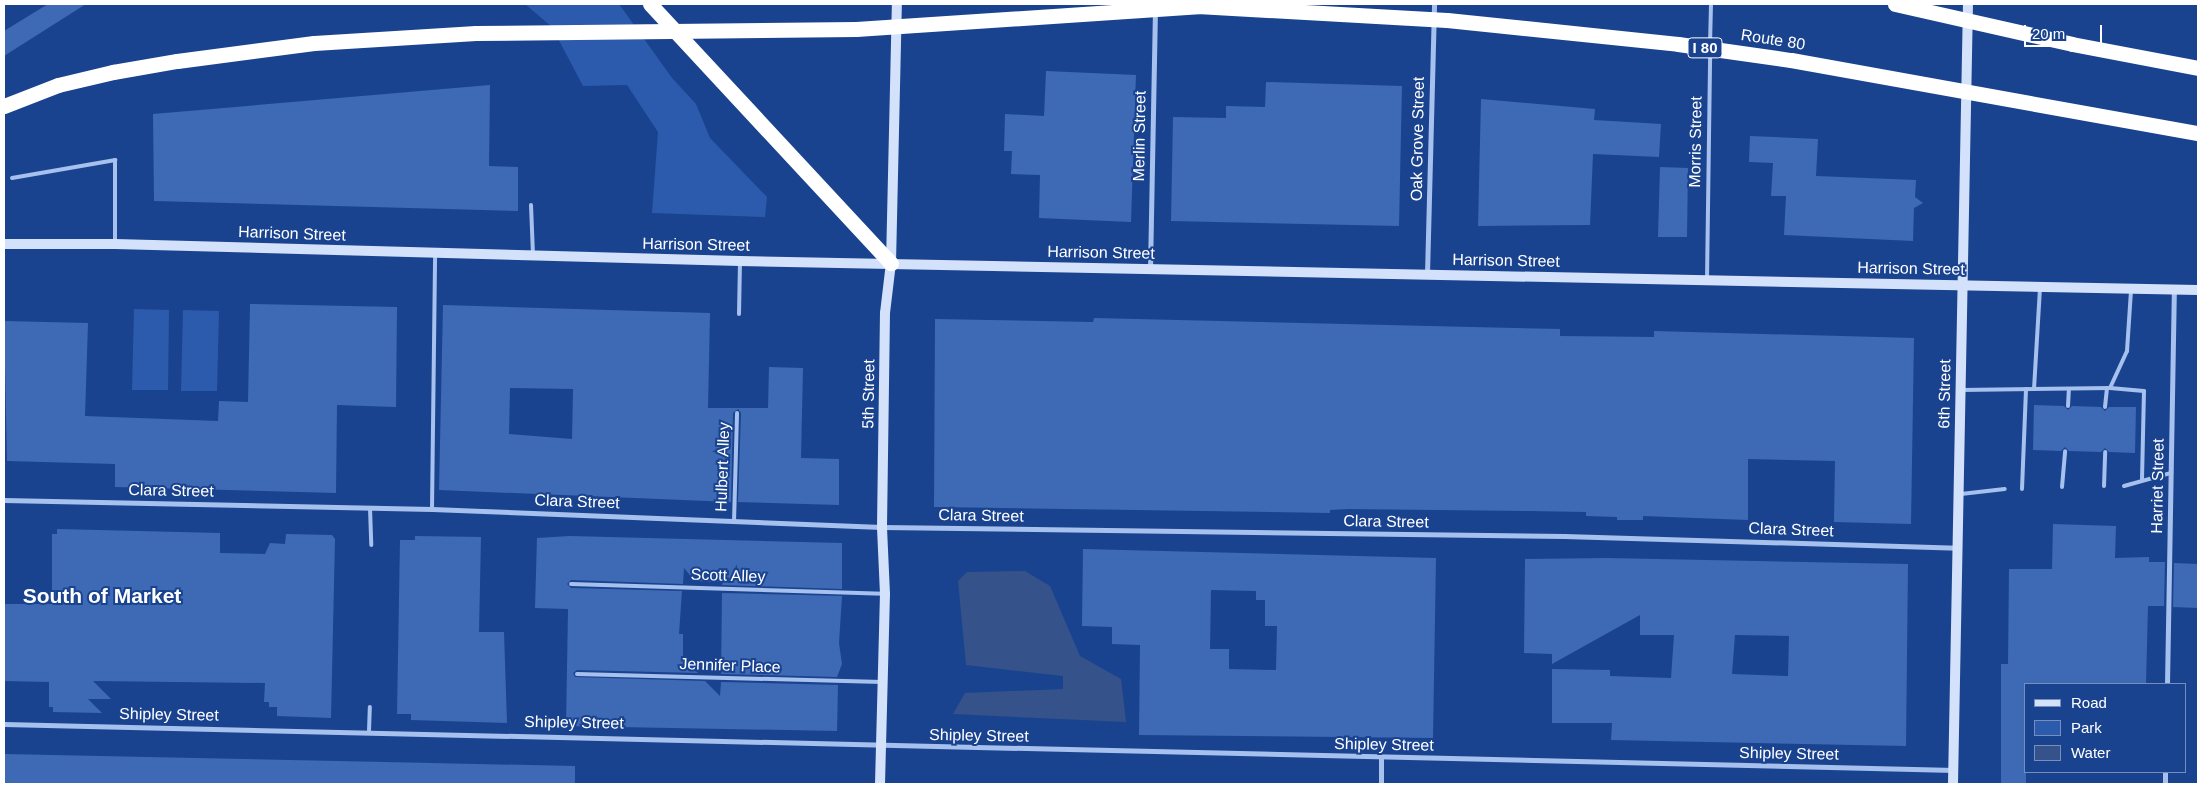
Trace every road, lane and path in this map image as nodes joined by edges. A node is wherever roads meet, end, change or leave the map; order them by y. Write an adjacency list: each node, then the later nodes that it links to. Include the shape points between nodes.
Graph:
1 (650, 4): 20 (highway)
2 (897, 4): 20 (main road, 5th Street)
3 (1098, 4): 9 (highway, Route 80 / I 80)
4 (1155, 4): 21 (street, Merlin Street)
5 (1434, 4): 22 (street, Oak Grove Street)
6 (1711, 4): 23 (lane, Morris Street)
7 (1895, 4): 10 (highway, via 2072,44)
8 (1968, 4): 24 (main road, 6th Street)
9 (1206, 6): 11 (highway, via 856,29 476,33 395,38 240,52 113,72 58,85); 12 (highway, Route 80 / I 80, via 1447,20 1678,44 1791,60)
10 (2198, 68)
11 (4, 106)
12 (2198, 133)
13 (12, 178): 16 (lane, via 115,160)
14 (531, 205): 18 (lane)
15 (4, 244): 16 (main road, Harrison Street)
16 (115, 244): 17 (main road, Harrison Street)
17 (436, 254): 18 (main road, Harrison Street); 50 (lane)
18 (533, 255): 19 (main road, Harrison Street)
19 (740, 261): 20 (main road, Harrison Street); 29 (lane)
20 (891, 263): 21 (main road, Harrison Street); 52 (main road, 5th Street, via 884,313)
21 (1150, 269): 22 (main road, Harrison Street)
22 (1427, 274): 23 (main road, Harrison Street)
23 (1707, 280): 24 (main road, Harrison Street)
24 (1962, 285): 25 (main road, Harrison Street); 34 (main road, 6th Street)
25 (2040, 286): 26 (main road, Harrison Street); 32 (lane)
26 (2131, 288): 27 (main road, Harrison Street); 30 (lane, via 2127,351)
27 (2174, 289): 28 (main road, Harrison Street); 40 (street, Harriet Street)
28 (2198, 290)
29 (739, 314)
30 (2108, 388): 33 (lane); 36 (lane); 41 (lane, via 2144,391)
31 (2026, 389): 32 (lane); 34 (lane); 46 (lane)
32 (2034, 389): 33 (lane)
33 (2069, 389): 35 (lane)
34 (1960, 390): 47 (main road, 6th Street)
35 (2068, 406)
36 (2105, 407)
37 (737, 413): 51 (lane, Hulbert Alley)
38 (2065, 451): 44 (lane)
39 (2105, 452): 42 (lane)
40 (2170, 473): 41 (lane); 59 (street, Harriet Street)
41 (2142, 479): 43 (lane)
42 (2104, 486)
43 (2124, 486)
44 (2062, 487)
45 (2005, 489): 47 (lane)
46 (2022, 489)
47 (1958, 495): 54 (main road, 6th Street)
48 (4, 500): 49 (street, Clara Street)
49 (370, 508): 50 (street, Clara Street); 53 (lane)
50 (432, 509): 51 (street, Clara Street)
51 (734, 522): 52 (street, Clara Street)
52 (882, 527): 54 (street, Clara Street, via 1564,536); 56 (main road, 5th Street)
53 (371, 544)
54 (1958, 548): 65 (main road, 6th Street)
55 (571, 584): 56 (lane, Scott Alley)
56 (885, 594): 58 (main road, 5th Street)
57 (577, 674): 58 (lane, Jennifer Place)
58 (882, 682): 63 (main road, 5th Street)
59 (2167, 683)
60 (370, 707): 62 (lane)
61 (4, 724): 62 (street, Shipley Street)
62 (369, 731): 63 (street, Shipley Street)
63 (881, 747): 64 (street, Shipley Street); 66 (main road, 5th Street)
64 (1381, 758): 65 (street, Shipley Street); 67 (street)
65 (1954, 770): 68 (main road, 6th Street)
66 (880, 784)
67 (1381, 784)
68 (1953, 784)

